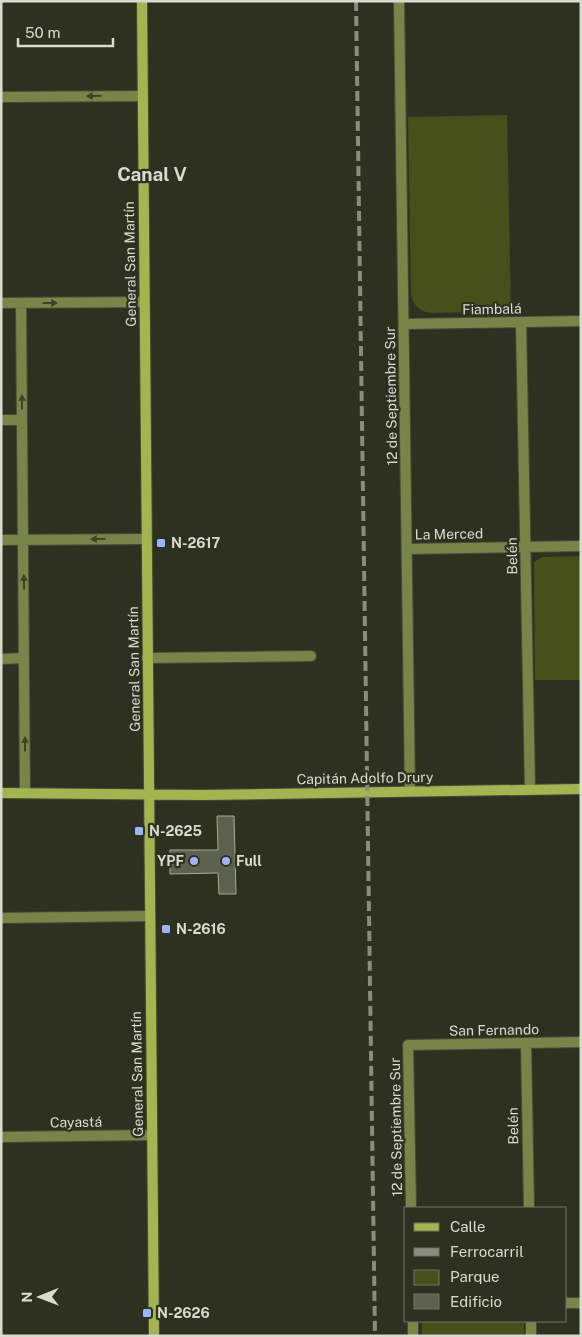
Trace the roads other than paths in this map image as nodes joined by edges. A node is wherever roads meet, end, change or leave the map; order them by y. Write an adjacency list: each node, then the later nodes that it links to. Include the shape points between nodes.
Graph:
1 (142, 1): 3 (main road, General San Martín)
2 (399, 1): 10 (street, 12 de Septiembre Sur)
3 (142, 96): 4 (street, one-way to 4); 5 (main road, General San Martín)
4 (1, 97)
5 (144, 302): 7 (street, one-way to 5); 13 (main road, General San Martín)
6 (1, 303): 7 (street)
7 (21, 303): 12 (street, one-way to 7)
8 (581, 321): 9 (street, Fiambalá)
9 (521, 322): 10 (street, Fiambalá); 17 (street, Belén)
10 (404, 324): 18 (street, 12 de Septiembre Sur)
11 (1, 420): 12 (street)
12 (22, 420): 15 (street)
13 (146, 539): 15 (street, one-way to 15); 21 (main road, General San Martín)
14 (1, 540): 15 (street)
15 (23, 540): 20 (street, one-way to 15)
16 (581, 546): 17 (street, La Merced)
17 (525, 547): 18 (street, La Merced); 23 (street, Belén)
18 (407, 549): 25 (street, 12 de Septiembre Sur)
19 (311, 656): 21 (street)
20 (24, 658): 22 (street); 27 (street, one-way to 20)
21 (147, 658): 28 (main road, General San Martín)
22 (1, 659)
23 (530, 789): 24 (main road, Capitán Adolfo Drury); 25 (main road, Capitán Adolfo Drury)
24 (581, 789)
25 (410, 791): 28 (main road, Capitán Adolfo Drury)
26 (1, 793): 27 (main road, Capitán Adolfo Drury)
27 (26, 793): 28 (main road, Capitán Adolfo Drury)
28 (149, 794): 29 (main road, General San Martín)
29 (150, 916): 30 (street); 34 (main road, General San Martín)
30 (1, 918)
31 (581, 1042): 32 (street, San Fernando)
32 (526, 1043): 33 (street, San Fernando); 37 (street, Belén)
33 (408, 1044): 36 (street, 12 de Septiembre Sur)
34 (152, 1135): 35 (street, Cayastá); 42 (main road, General San Martín)
35 (1, 1137)
36 (411, 1207)
37 (529, 1207)
38 (567, 1303): 39 (street)
39 (581, 1303)
40 (413, 1322): 43 (street)
41 (531, 1322): 44 (street)
42 (154, 1336)
43 (413, 1336)
44 (531, 1336)

